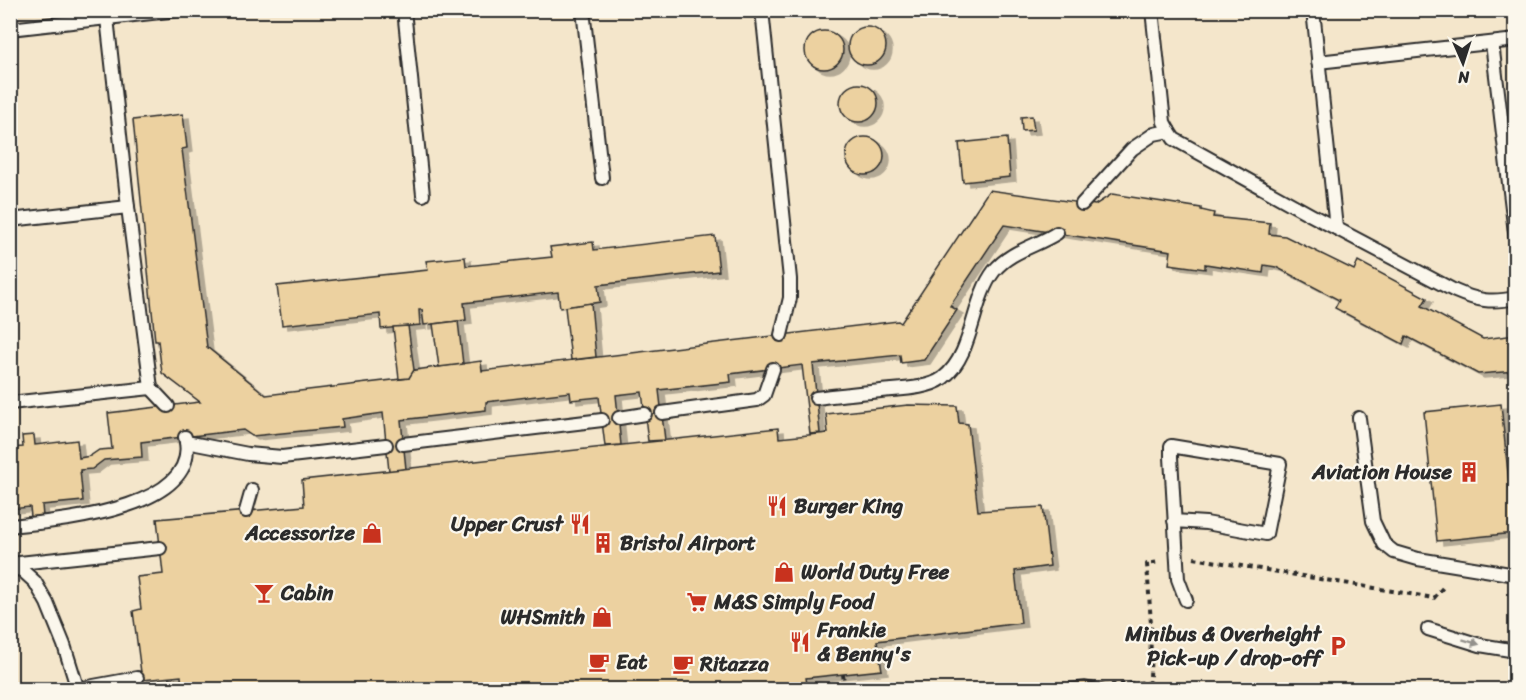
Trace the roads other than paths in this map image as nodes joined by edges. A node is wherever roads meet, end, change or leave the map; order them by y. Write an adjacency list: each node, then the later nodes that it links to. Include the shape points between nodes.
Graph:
1 (178, 10): 7 (lane)
2 (404, 10): 14 (lane)
3 (584, 10): 13 (lane)
4 (762, 10): 22 (lane, via 790,279)
5 (1152, 10): 12 (lane, via 1164,122)
6 (1313, 10): 11 (lane)
7 (107, 18): 8 (lane); 16 (lane)
8 (10, 29)
9 (1515, 40): 10 (lane)
10 (1492, 43): 11 (lane); 20 (lane)
11 (1318, 62): 18 (lane)
12 (1169, 131): 15 (lane, via 1154,134 1132,149); 18 (lane, via 1178,142)
13 (602, 178)
14 (423, 195)
15 (1082, 204)
16 (128, 207): 17 (lane); 24 (lane)
17 (10, 220)
18 (1336, 228): 21 (lane, via 1473,298)
19 (1057, 233): 25 (lane, via 1016,253 995,270 979,301 964,348 943,378 924,386)
20 (1515, 241)
21 (1515, 298)
22 (781, 335)
23 (773, 369): 28 (lane, via 764,395 757,400)
24 (151, 387): 26 (lane); 27 (lane)
25 (816, 398)
26 (10, 403)
27 (168, 406)
28 (662, 413)
29 (645, 414): 30 (lane)
30 (618, 418)
31 (1359, 418): 41 (lane, via 1373,521 1384,544 1394,552 1418,559)
32 (602, 420): 33 (lane)
33 (403, 444)
34 (387, 445): 38 (lane, via 282,457 185,439 186,456 179,474 152,495 129,506 62,521)
35 (252, 490): 36 (lane)
36 (246, 511)
37 (1174, 521): 37 (lane, via 1171,446 1280,464 1266,534); 42 (lane, via 1178,579)
38 (10, 526)
39 (160, 548): 40 (lane)
40 (10, 565): 46 (lane, via 35,582 48,603)
41 (1515, 575)
42 (1186, 600)
43 (1428, 628): 44 (lane, one-way to 44, via 1480,645)
44 (1515, 651)
45 (137, 678): 46 (lane)
46 (77, 689)

